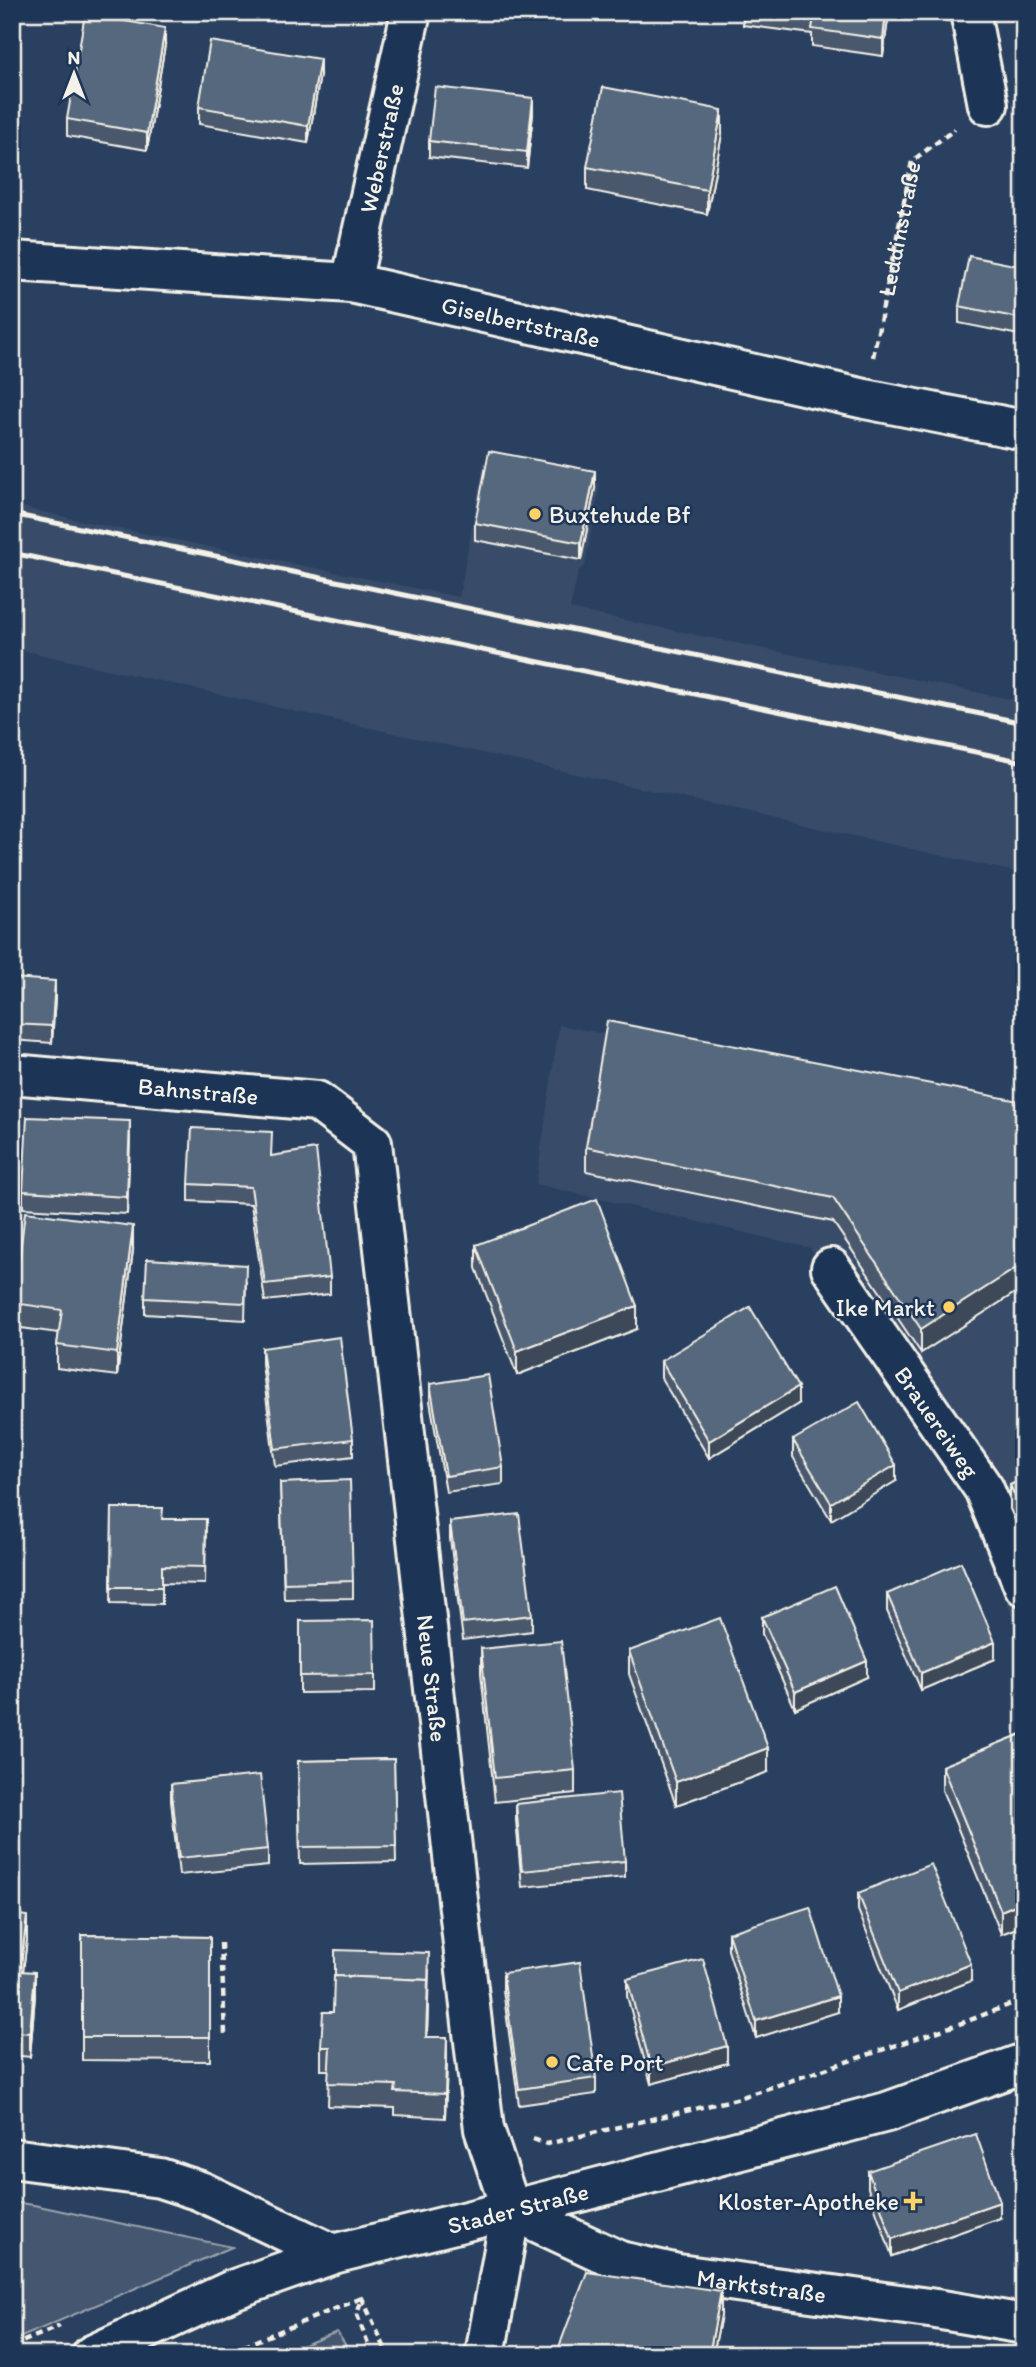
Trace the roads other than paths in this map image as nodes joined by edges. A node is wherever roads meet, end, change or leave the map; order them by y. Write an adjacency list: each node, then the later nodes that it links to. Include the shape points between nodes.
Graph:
1 (411, 12): 5 (street, Weberstraße)
2 (970, 12): 3 (street)
3 (988, 105)
4 (12, 261): 5 (street, Giselbertstraße)
5 (351, 283): 6 (street, Giselbertstraße, via 864,399)
6 (1024, 430)
7 (12, 1074): 8 (street, Bahnstraße, via 317,1101)
8 (372, 1143): 13 (street, Neue Straße, via 484,2129)
9 (831, 1268): 10 (street, Brauereiweg, via 984,1489)
10 (1024, 1586)
11 (1024, 2063): 13 (street, Stader Straße, via 887,2112)
12 (12, 2158): 14 (street, via 160,2178 200,2191)
13 (511, 2210): 14 (street, Stader Straße); 15 (street, Marktstraße, via 620,2261 678,2274); 17 (street)
14 (333, 2254): 16 (street, Stader Straße, via 232,2290)
15 (1024, 2324)
16 (92, 2355)
17 (485, 2355)

